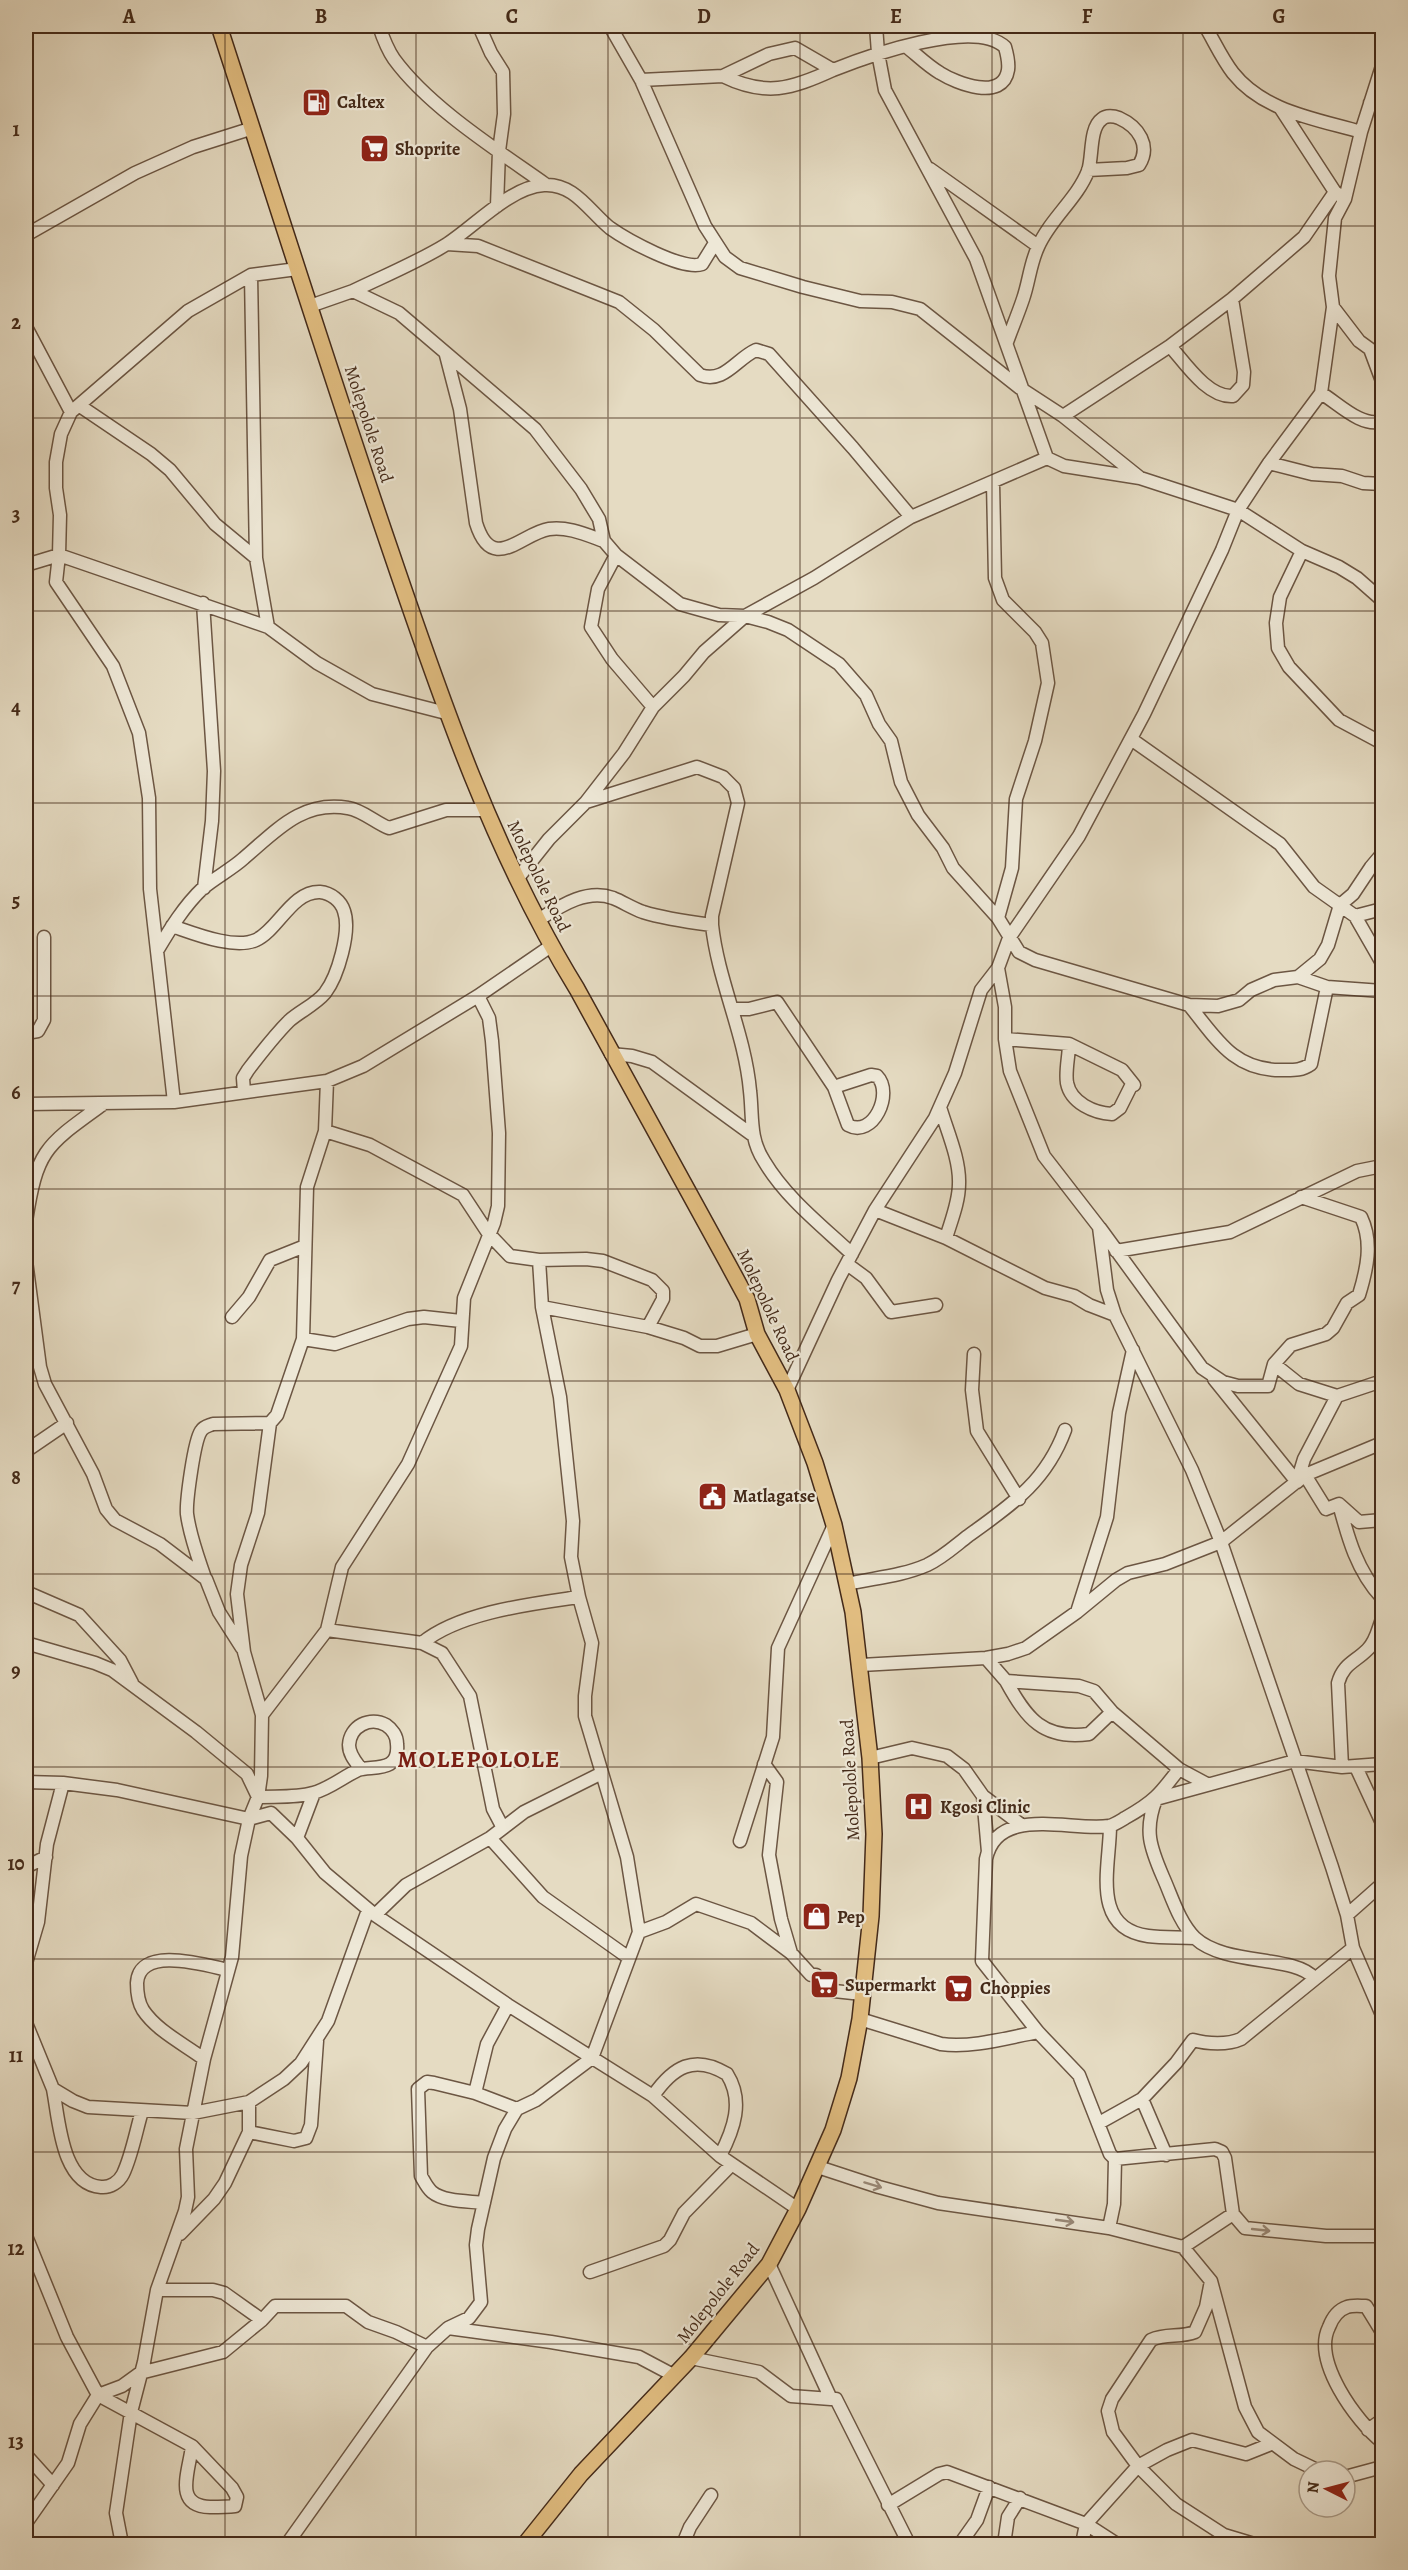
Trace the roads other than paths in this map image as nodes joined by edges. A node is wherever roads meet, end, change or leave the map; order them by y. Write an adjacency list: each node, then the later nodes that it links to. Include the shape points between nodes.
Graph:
1 (219, 26): 15 (main road, Molepolole Road)
2 (379, 26): 17 (street, via 395,60 432,99)
3 (479, 26): 17 (street, via 503,72 504,114)
4 (610, 26): 12 (street)
5 (876, 26): 8 (street)
6 (1205, 26): 14 (street, via 1233,74)
7 (907, 47): 7 (street, via 944,38 970,36 992,40 1005,47 1008,70 1005,80 997,85 975,88 940,73); 8 (street)
8 (878, 52): 10 (street); 18 (street, via 885,90)
9 (1383, 66): 13 (street)
10 (833, 70): 11 (street, via 790,88 764,90); 11 (street, via 795,48 769,54)
11 (723, 76): 12 (street)
12 (641, 80): 24 (street)
13 (1377, 104): 16 (street)
14 (1281, 109): 16 (street); 21 (street)
15 (253, 128): 23 (street, via 194,147 135,173); 27 (main road, Molepolole Road)
16 (1361, 132): 21 (street)
17 (499, 152): 20 (street); 22 (street)
18 (926, 166): 26 (street); 34 (street, via 976,259)
19 (1088, 170): 19 (street, via 1097,125 1102,118 1120,118 1139,134 1144,143 1144,157 1139,165); 26 (street)
20 (545, 184): 22 (street, via 531,186); 24 (street, via 559,185 585,202 610,227 658,254 690,265 702,264)
21 (1340, 196): 30 (street, via 1304,237); 32 (street, via 1329,276)
22 (497, 206): 25 (street)
23 (26, 235)
24 (715, 243): 38 (street, via 725,257 757,274 860,301 892,302 920,309)
25 (447, 244): 29 (street); 49 (street, via 478,246 619,302 707,378 725,374 756,350 769,354)
26 (1038, 246): 34 (street)
27 (297, 269): 28 (street); 31 (main road, Molepolole Road)
28 (251, 275): 40 (street, via 188,311); 54 (street)
29 (353, 291): 31 (street); 36 (street, via 399,313)
30 (1232, 299): 35 (street); 35 (street, via 1244,372 1243,385 1233,396 1206,384)
31 (310, 306): 61 (main road, Molepolole Road)
32 (1333, 307): 37 (street, via 1370,349); 39 (street)
33 (26, 327): 40 (street)
34 (1007, 342): 38 (street)
35 (1170, 346): 41 (street)
36 (446, 355): 50 (street, via 535,429 581,489 598,519); 50 (street, via 460,409 476,522 484,540 506,547 549,528)
37 (1383, 381)
38 (1020, 388): 41 (street); 43 (street)
39 (1322, 393): 42 (street, via 1358,419 1370,423); 44 (street)
40 (76, 409): 52 (street, via 61,434 56,462); 54 (street, via 151,454 170,470 215,524)
41 (1063, 416): 45 (street)
42 (1383, 421)
43 (1047, 459): 45 (street, via 1064,466); 46 (street)
44 (1269, 463): 47 (street, via 1312,474); 48 (street)
45 (1140, 478): 48 (street)
46 (993, 483): 49 (street); 72 (street, via 995,578 1004,600 1042,643 1048,683 1016,799 1012,868)
47 (1383, 484)
48 (1238, 510): 51 (street); 62 (street)
49 (911, 517): 58 (street)
50 (604, 540): 53 (street)
51 (1302, 551): 56 (street, via 1348,573); 63 (street, via 1280,597 1278,648 1289,667 1339,720)
52 (59, 555): 55 (street); 57 (street); 79 (street, via 56,582 113,666 139,734 149,798 150,889)
53 (616, 555): 58 (street, via 680,604 719,615); 60 (street, via 592,606 591,627 618,667)
54 (256, 558): 59 (street)
55 (26, 565)
56 (1383, 600)
57 (203, 603): 59 (street); 68 (street, via 214,771)
58 (745, 616): 60 (street, via 704,652); 72 (street, via 788,630 839,664 866,695 891,741 901,782 918,815 965,885)
59 (268, 627): 61 (street, via 317,663 372,694)
60 (653, 707): 64 (street)
61 (446, 713): 65 (main road, Molepolole Road)
62 (1131, 739): 69 (street, via 1280,844 1314,887); 77 (street, via 1079,836)
63 (1383, 743)
64 (586, 802): 67 (street); 74 (street, via 697,767 723,777 734,788 738,803)
65 (485, 810): 67 (main road, Molepolole Road); 68 (street, via 446,810 389,828 349,807 305,811 290,818)
66 (1383, 854): 69 (street)
67 (518, 878): 73 (main road, Molepolole Road)
68 (204, 888): 75 (street)
69 (1340, 905): 71 (street); 82 (street, via 1320,959)
70 (1383, 909): 71 (street)
71 (1355, 916): 80 (street)
72 (998, 918): 77 (street)
73 (538, 920): 74 (street, via 567,903 598,896 678,921); 78 (main road, Molepolole Road)
74 (712, 925): 87 (street)
75 (172, 926): 79 (street); 94 (street, via 214,940 255,941 309,895 320,892 341,902 346,929 338,968 326,991 291,1020 248,1070 243,1078)
76 (44, 937): 88 (street, via 45,1020 38,1031)
77 (1010, 938): 81 (street); 86 (street, via 1019,951 1035,960)
78 (551, 946): 85 (street); 91 (main road, Molepolole Road)
79 (157, 951): 95 (street)
80 (1383, 963)
81 (999, 968): 89 (street); 98 (street, via 981,990)
82 (1298, 977): 83 (street); 86 (street, via 1274,980 1239,1000 1218,1006)
83 (1327, 987): 84 (street); 86 (street, via 1311,1064 1299,1071 1244,1064 1219,1044)
84 (1383, 991)
85 (478, 996): 92 (street, via 363,1066); 106 (street, via 489,1018 499,1133 498,1206)
86 (1189, 1005)
87 (733, 1009): 93 (street, via 777,1002); 100 (street, via 750,1089)
88 (26, 1033)
89 (1005, 1039): 90 (street); 105 (street, via 1010,1071 1044,1156)
90 (1069, 1044): 90 (street, via 1122,1070 1134,1085 1112,1114 1082,1105 1071,1092 1067,1082)
91 (611, 1054): 100 (street, via 652,1062); 119 (main road, Molepolole Road, via 747,1299)
92 (327, 1081): 94 (street); 99 (street)
93 (834, 1087): 93 (street, via 877,1076 883,1086 882,1105 866,1126 860,1129 848,1125)
94 (244, 1092): 95 (street)
95 (174, 1102): 97 (street)
96 (26, 1104): 97 (street)
97 (102, 1105): 104 (street, via 61,1134 40,1159)
98 (940, 1107): 103 (street); 107 (street, via 959,1183)
99 (325, 1131): 106 (street, via 370,1145 463,1195); 108 (street, via 307,1187)
100 (751, 1134): 110 (street, via 784,1190)
101 (1383, 1166): 102 (street, via 1357,1171)
102 (1301, 1197): 109 (street, via 1230,1232); 123 (street, via 1361,1217 1369,1232 1368,1262 1359,1295 1347,1303 1333,1328 1291,1345)
103 (875, 1210): 107 (street); 110 (street)
104 (26, 1221)
105 (1099, 1227): 109 (street); 115 (street, via 1107,1290)
106 (488, 1233): 111 (street, via 510,1256); 117 (street, via 464,1298)
107 (945, 1238): 115 (street, via 1045,1288)
108 (305, 1246): 116 (street, via 270,1260 249,1297); 120 (street)
109 (1116, 1251): 124 (street, via 1192,1356)
110 (849, 1259): 113 (street, via 891,1311); 126 (street)
111 (539, 1260): 114 (street); 118 (street, via 594,1259 652,1280 663,1291 663,1299)
112 (26, 1261): 128 (street, via 40,1367 45,1384)
113 (936, 1305)
114 (542, 1307): 118 (street); 142 (street, via 560,1397 573,1521 571,1557)
115 (1115, 1315): 121 (street)
116 (232, 1317)
117 (461, 1321): 120 (street, via 408,1319 335,1344); 146 (street, via 457,1356 408,1464 342,1567)
118 (648, 1327): 119 (street, via 700,1346 717,1346)
119 (757, 1334): 126 (main road, Molepolole Road)
120 (303, 1339): 129 (street, via 277,1415)
121 (1133, 1350): 138 (street, via 1192,1470); 144 (street, via 1119,1413 1107,1517)
122 (974, 1354): 134 (street, via 972,1390 977,1431)
123 (1274, 1364): 124 (street, via 1268,1386 1238,1386); 127 (street, via 1299,1384)
124 (1214, 1378): 133 (street)
125 (1383, 1381): 127 (street)
126 (787, 1390): 137 (main road, Molepolole Road)
127 (1337, 1396): 133 (street, via 1304,1459)
128 (68, 1423): 132 (street); 139 (street, via 106,1509 115,1520 160,1544)
129 (270, 1423): 139 (street, via 213,1424 199,1435 187,1512); 149 (street, via 258,1513 238,1580)
130 (1065, 1430): 134 (street, via 1052,1460)
131 (1383, 1443): 133 (street)
132 (26, 1451)
133 (1301, 1478): 135 (street, via 1326,1509); 138 (street)
134 (1019, 1499): 140 (street, via 929,1564)
135 (1339, 1504): 136 (street, via 1359,1522); 143 (street, via 1351,1550)
136 (1383, 1520)
137 (834, 1525): 140 (main road, Molepolole Road); 158 (street, via 778,1648 775,1721)
138 (1221, 1542): 144 (street, via 1165,1564 1128,1573); 157 (street)
139 (206, 1579): 149 (street, via 219,1612)
140 (846, 1584): 151 (main road, Molepolole Road)
141 (26, 1592): 153 (street, via 79,1615 120,1660)
142 (579, 1596): 148 (street, via 494,1612 436,1632); 164 (street, via 592,1643 585,1716)
143 (1383, 1598)
144 (1077, 1612): 150 (street, via 1026,1648)
145 (1383, 1619): 160 (street, via 1374,1642 1342,1670 1338,1683)
146 (327, 1630): 148 (street); 155 (street)
147 (26, 1643): 153 (street, via 95,1663)
148 (422, 1643): 176 (street, via 442,1653 470,1696 494,1809)
149 (244, 1652): 155 (street)
150 (986, 1658): 151 (street); 152 (street)
151 (861, 1665): 156 (main road, Molepolole Road)
152 (1006, 1681): 154 (street, via 1088,1688); 154 (street, via 1027,1714 1054,1734 1089,1734)
153 (132, 1684): 170 (street, via 247,1774)
154 (1112, 1712): 163 (street)
155 (262, 1715): 170 (street)
156 (870, 1758): 169 (street, via 912,1748 947,1756 964,1769); 196 (main road, Molepolole Road, via 873,1869)
157 (1295, 1761): 160 (street); 167 (street); 187 (street)
158 (764, 1764): 179 (street); 191 (street, via 777,1782 770,1855)
159 (1383, 1764): 161 (street)
160 (1342, 1767): 161 (street)
161 (1356, 1767): 173 (street)
162 (361, 1769): 162 (street, via 351,1755 352,1734 368,1722 388,1726 398,1746 395,1756 378,1769); 168 (street)
163 (1179, 1769): 167 (street); 171 (street)
164 (602, 1773): 176 (street, via 524,1812); 188 (street, via 627,1857)
165 (26, 1782): 166 (street)
166 (63, 1783): 172 (street, via 117,1790); 181 (street)
167 (1207, 1784): 171 (street)
168 (314, 1793): 170 (street); 177 (street)
169 (983, 1796): 174 (street); 180 (street)
170 (258, 1797): 172 (street)
171 (1156, 1799): 175 (street); 189 (street, via 1150,1815 1151,1849 1178,1911)
172 (249, 1818): 177 (street, via 271,1813); 194 (street)
173 (1383, 1823)
174 (1020, 1824): 175 (street); 180 (street, via 1004,1833)
175 (1110, 1826): 189 (street, via 1106,1893 1111,1914 1123,1926 1147,1936)
176 (503, 1828): 178 (street)
177 (297, 1838): 186 (street, via 325,1873)
178 (490, 1838): 186 (street, via 406,1885); 192 (street, via 543,1897)
179 (740, 1841)
180 (988, 1852): 201 (street, via 982,1961)
181 (45, 1857): 182 (street); 193 (street, via 38,1922)
182 (26, 1867)
183 (1383, 1884): 185 (street)
184 (1383, 1896): 185 (street)
185 (1360, 1903): 187 (street)
186 (372, 1913): 197 (street); 202 (street)
187 (1347, 1915): 190 (street)
188 (639, 1932): 191 (street, via 696,1904 743,1919); 192 (street)
189 (1195, 1938): 195 (street, via 1226,1954 1301,1968)
190 (1353, 1948): 195 (street); 198 (street)
191 (791, 1953): 196 (street, via 811,1975 816,1975 825,1990)
192 (629, 1958): 203 (street)
193 (26, 1963)
194 (228, 1970): 204 (street); 204 (street, via 182,1960 155,1961 138,1974 137,1991 144,2010 159,2027)
195 (1314, 1978): 208 (street, via 1236,2042 1193,2040)
196 (862, 1994): 199 (main road, Molepolole Road)
197 (508, 2005): 203 (street); 206 (street, via 487,2044)
198 (1383, 2015)
199 (860, 2019): 201 (street, via 953,2046); 219 (main road, Molepolole Road, via 842,2104)
200 (26, 2023): 205 (street)
201 (1038, 2032): 213 (street, via 1079,2075)
202 (317, 2040): 209 (street, via 284,2079); 214 (street, via 311,2125 306,2138 294,2141)
203 (592, 2058): 207 (street); 210 (street, via 536,2100)
204 (204, 2059): 212 (street)
205 (53, 2090): 211 (street, via 88,2107); 211 (street, via 68,2161 85,2183 111,2186 123,2174)
206 (475, 2093): 210 (street); 220 (street, via 428,2082 418,2089 421,2176 433,2193)
207 (653, 2096): 216 (street); 216 (street, via 665,2077 692,2064 706,2064 727,2074 737,2098 736,2115)
208 (1142, 2099): 213 (street); 215 (street)
209 (249, 2102): 212 (street); 214 (street)
210 (517, 2109): 220 (street, via 505,2129)
211 (142, 2111): 212 (street)
212 (193, 2113): 226 (street, via 186,2150 188,2197)
213 (1099, 2122): 217 (street)
214 (249, 2132): 226 (street, via 225,2183)
215 (1166, 2155): 217 (street); 222 (street, via 1215,2149 1222,2152)
216 (720, 2156): 218 (street)
217 (1115, 2159): 223 (street)
218 (732, 2164): 221 (street); 230 (street, via 684,2213 664,2246)
219 (818, 2167): 221 (main road, Molepolole Road); 223 (street, one-way to 223, via 939,2202)
220 (484, 2203): 235 (street, via 476,2245 481,2302 469,2318)
221 (798, 2209): 229 (main road, Molepolole Road)
222 (1233, 2214): 225 (street, one-way to 225, via 1245,2228 1326,2236); 227 (street)
223 (1109, 2228): 227 (street)
224 (26, 2236): 231 (street)
225 (1383, 2236)
226 (177, 2237): 233 (street)
227 (1183, 2247): 232 (street)
228 (26, 2261): 231 (street)
229 (769, 2264): 238 (main road, Molepolole Road); 242 (street)
230 (590, 2272)
231 (42, 2279): 241 (street)
232 (1211, 2281): 247 (street, via 1245,2407 1258,2432); 251 (street, via 1206,2307 1195,2332 1151,2340 1112,2399 1108,2411 1113,2432)
233 (157, 2290): 234 (street, via 224,2293); 239 (street)
234 (262, 2320): 237 (street, via 275,2306 346,2306 368,2322); 239 (street, via 223,2352)
235 (448, 2328): 237 (street); 240 (street, via 639,2357)
236 (1383, 2332): 245 (street, via 1366,2306 1347,2307 1333,2317 1325,2335 1328,2366)
237 (427, 2347): 262 (street)
238 (692, 2358): 240 (main road, Molepolole Road); 242 (street, via 759,2372 791,2396)
239 (140, 2373): 241 (street, via 122,2386); 243 (street)
240 (673, 2375): 263 (main road, Molepolole Road, via 581,2474)
241 (98, 2395): 243 (street); 254 (street, via 80,2424 68,2463)
242 (831, 2398): 258 (street, via 836,2399)
243 (131, 2412): 248 (street); 261 (street, via 116,2513)
244 (1383, 2420): 245 (street)
245 (1368, 2430): 246 (street)
246 (1383, 2442)
247 (1271, 2444): 250 (street); 251 (street, via 1246,2454 1192,2440)
248 (192, 2446): 248 (street, via 188,2499 203,2507 235,2506 237,2498 232,2488)
249 (26, 2455): 254 (street)
250 (1297, 2460)
251 (1138, 2466): 260 (street); 270 (street, via 1176,2504 1224,2535)
252 (1383, 2467): 253 (street)
253 (1357, 2474)
254 (53, 2485): 259 (street)
255 (989, 2487): 257 (street); 258 (street, via 947,2472); 266 (street, via 977,2520)
256 (711, 2495): 264 (street)
257 (1020, 2498): 260 (street); 267 (street, via 1008,2517)
258 (888, 2505): 265 (street)
259 (26, 2523)
260 (1086, 2524): 268 (street); 269 (street)
261 (122, 2544)
262 (287, 2544)
263 (525, 2544)
264 (683, 2544)
265 (909, 2544)
266 (960, 2544)
267 (1004, 2544)
268 (1082, 2544)
269 (1117, 2544)
270 (1254, 2544)

